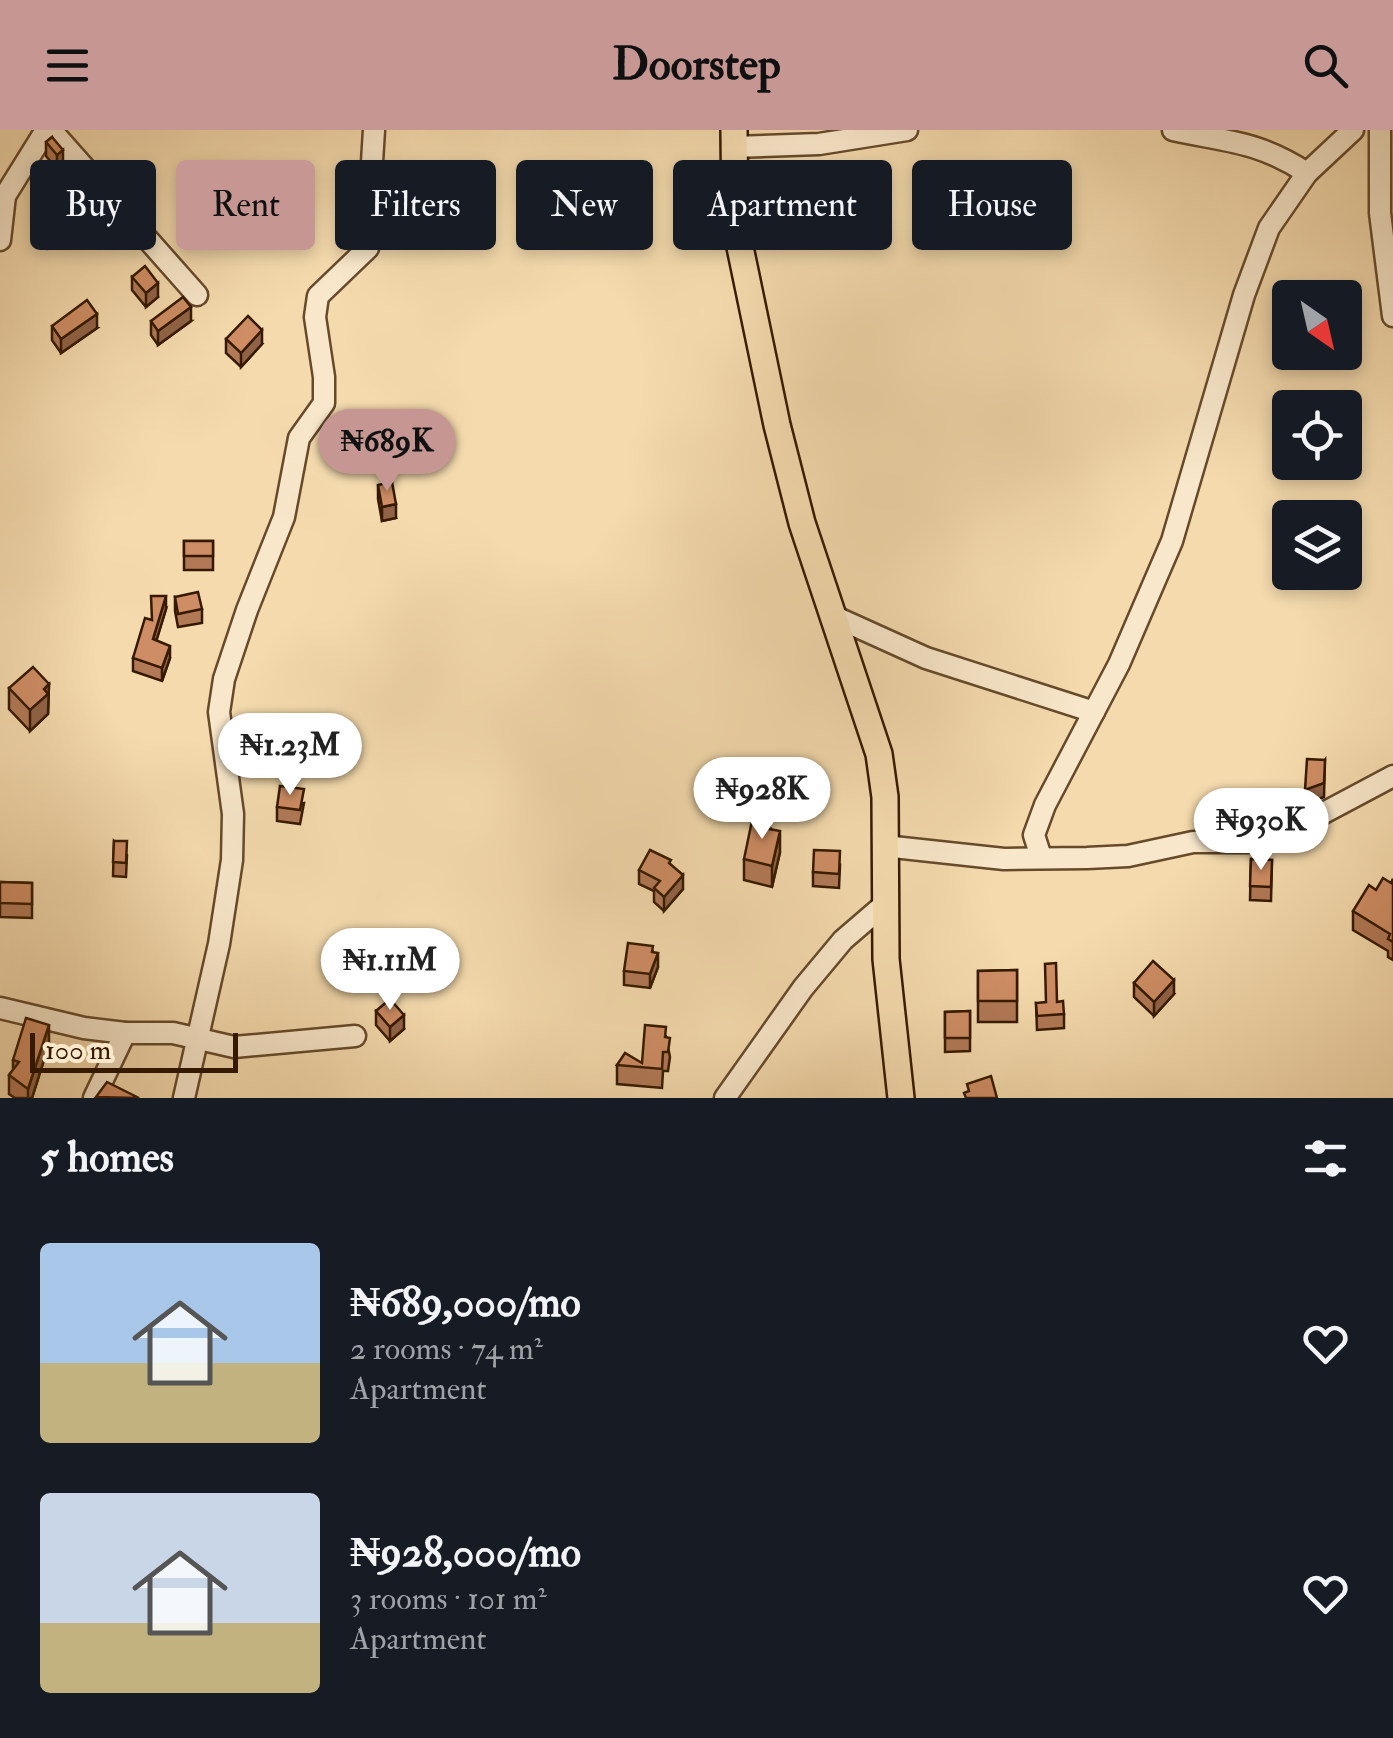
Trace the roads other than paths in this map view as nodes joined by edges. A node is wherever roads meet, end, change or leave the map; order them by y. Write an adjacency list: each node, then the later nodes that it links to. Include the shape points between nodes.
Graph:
1 (49, 130): 9 (street, via 5,196); 10 (street)
2 (374, 130): 21 (street, via 368,248 318,296 314,317 324,403 299,438 284,517 224,678 219,712 233,814 232,860)
3 (907, 130): 7 (street, via 820,144)
4 (1173, 130): 8 (street, via 1251,144)
5 (1353, 130): 8 (street)
6 (1380, 130): 11 (street, via 1380,213)
7 (734, 138): 12 (main road, via 735,224 802,523)
8 (1307, 174): 13 (street, via 1269,228 1172,541)
9 (0, 240)
10 (196, 294)
11 (1393, 316)
12 (831, 615): 13 (street, via 944,664); 15 (main road, via 878,754)
13 (1094, 712): 16 (street, via 1039,820 1034,835)
14 (1393, 776): 16 (street, via 1260,842)
15 (884, 846): 16 (street); 17 (main road)
16 (1040, 857)
17 (886, 903): 24 (street, via 803,988); 25 (main road)
18 (0, 1008): 19 (street)
19 (125, 1033): 21 (street, via 172,1032); 22 (street)
20 (355, 1036): 21 (street, via 234,1047)
21 (197, 1041): 23 (street)
22 (94, 1098)
23 (184, 1098)
24 (725, 1098)
25 (901, 1098)

